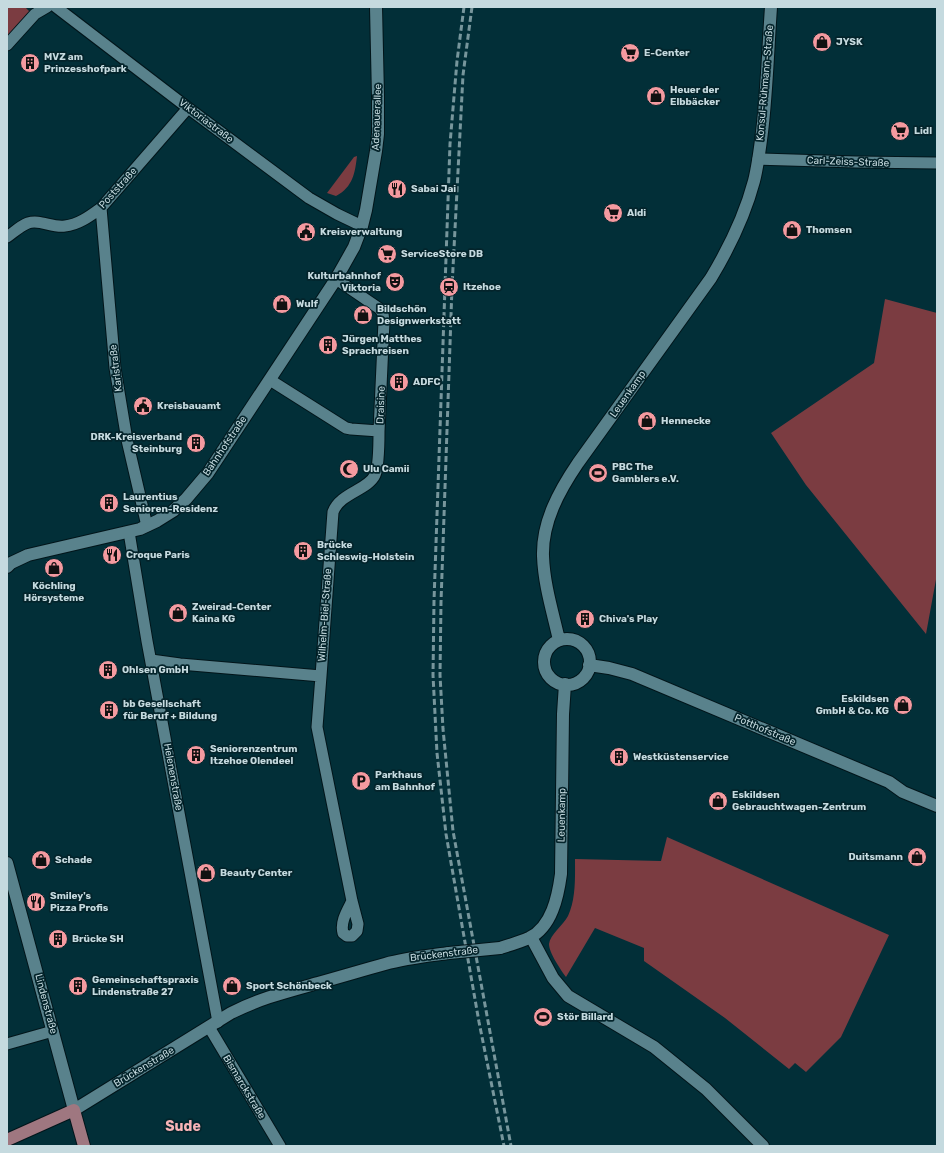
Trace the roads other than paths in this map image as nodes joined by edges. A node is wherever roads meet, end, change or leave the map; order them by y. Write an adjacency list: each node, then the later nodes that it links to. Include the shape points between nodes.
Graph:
1 (47, 7): 5 (street, via 31,18)
2 (56, 7): 6 (street, Viktoriastraße)
3 (376, 7): 10 (street, Adenauerallee, via 378,134)
4 (771, 7): 7 (street, Konsul-Rühmann-Straße)
5 (7, 45)
6 (188, 108): 9 (street, Poststraße); 10 (street, Viktoriastraße, via 309,198)
7 (758, 159): 8 (street, Carl-Zeiss-Straße); 18 (street, Leuenkamp, via 747,205 724,255 702,290 578,463 553,506 543,556 546,584)
8 (937, 163)
9 (101, 208): 11 (street, Poststraße, via 83,220 65,226 33,222 26,224); 15 (street, Karlstraße, via 115,368)
10 (362, 226): 12 (street, Bahnhofstraße)
11 (7, 237)
12 (336, 280): 13 (street, Bahnhofstraße); 14 (street, Draisine, via 380,309 383,314)
13 (270, 380): 14 (street, Draisine, via 346,428); 15 (street, Bahnhofstraße, via 199,484 173,511)
14 (379, 431): 21 (street, Wilhelm-Biel-Straße, via 375,476 341,501 333,512)
15 (147, 526): 16 (street, Bahnhofstraße)
16 (129, 532): 17 (street, Bahnhofstraße, via 28,555); 19 (street, Helenenstraße)
17 (8, 563)
18 (559, 640): 20 (street, via 570,639 581,644 588,653); 22 (street, via 548,648 544,661 548,674 559,683)
19 (151, 660): 21 (street, Wilhelm-Biel-Straße); 27 (street, Helenenstraße)
20 (589, 665): 22 (street, via 587,673 581,679); 23 (street, Potthofstraße, via 632,674 889,782 903,792)
21 (320, 676): 25 (street, Wilhelm-Biel-Straße, via 317,727)
22 (565, 684): 26 (street, Leuenkamp, via 559,889 549,918)
23 (937, 806)
24 (7, 863): 28 (street, Lindenstraße)
25 (352, 901)
26 (531, 937): 27 (street, Brückenstraße, bridge, via 500,948 408,958 289,990 247,1005); 34 (street, via 553,978 568,996 654,1047 706,1089)
27 (213, 1024): 30 (street, Brückenstraße); 33 (street, Bismarckstraße)
28 (53, 1031): 29 (street); 30 (street, Lindenstraße)
29 (7, 1044)
30 (74, 1110): 31 (main road); 32 (main road, Lindenstraße)
31 (7, 1140)
32 (84, 1146)
33 (280, 1146)
34 (763, 1146)

